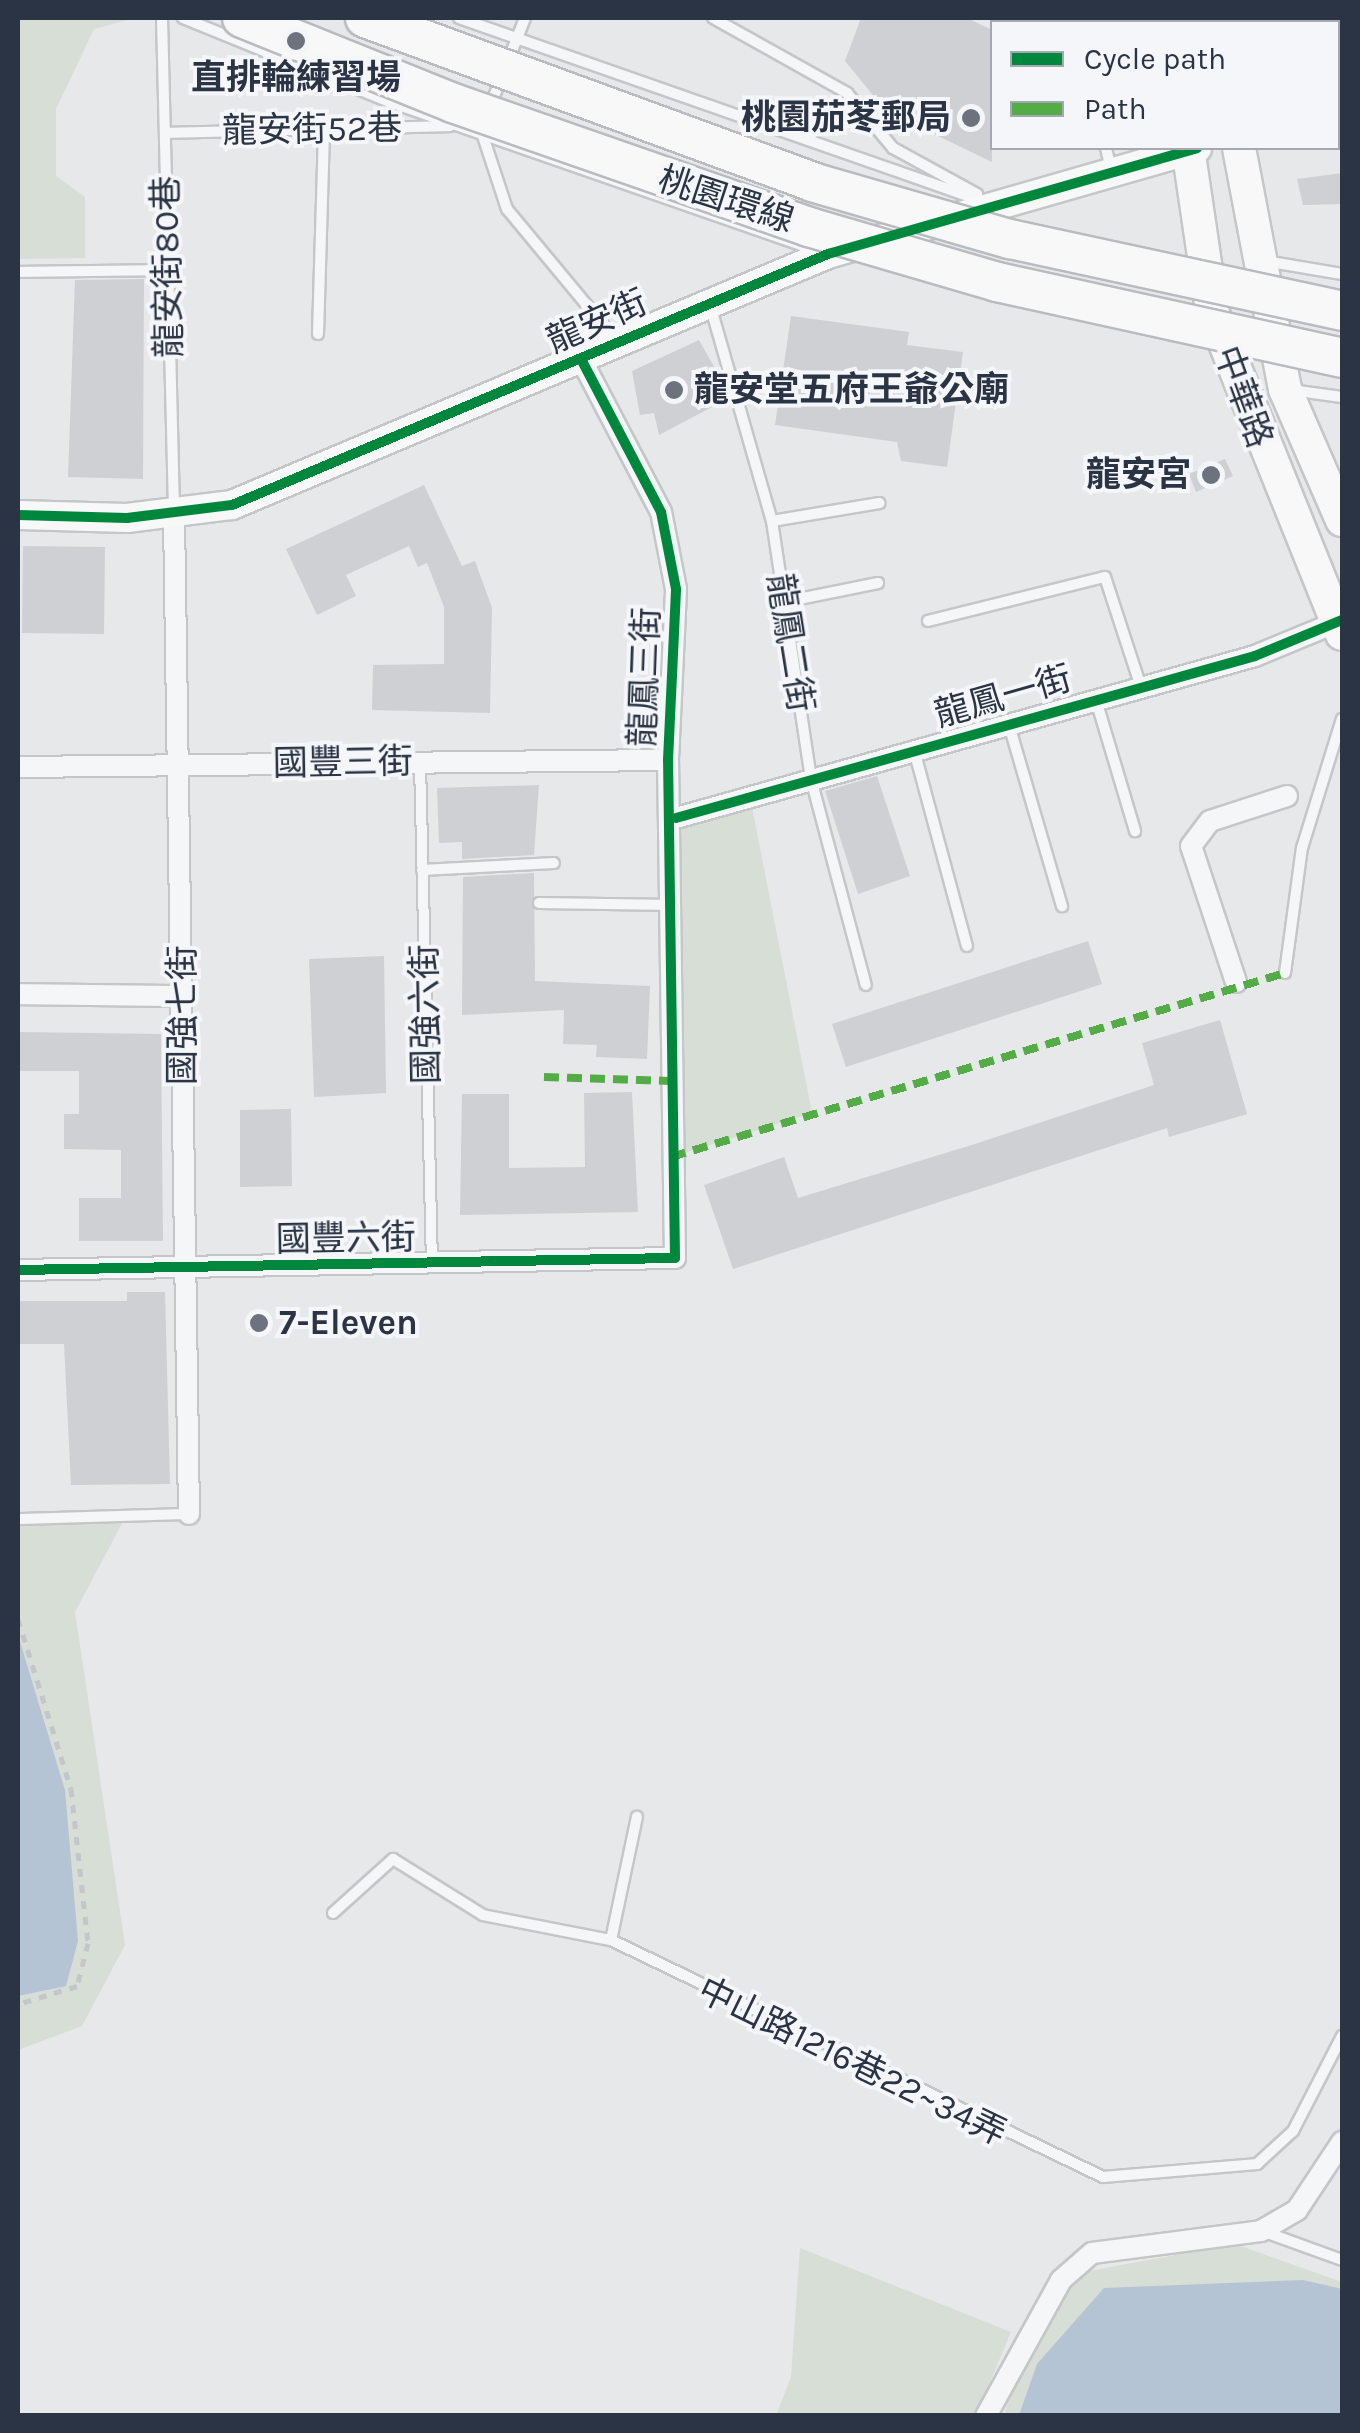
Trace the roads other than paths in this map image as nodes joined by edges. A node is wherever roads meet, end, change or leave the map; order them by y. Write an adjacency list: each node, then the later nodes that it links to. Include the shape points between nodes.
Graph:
1 (162, 18): 11 (lane, 龍安街80巷)
2 (184, 18): 9 (lane)
3 (242, 18): 27 (highway, 桃園環線, bridge, via 488,116 809,227 997,282)
4 (365, 18): 24 (highway, 桃園環線, bridge, via 812,182 1010,239)
5 (459, 18): 8 (lane)
6 (525, 18): 8 (lane)
7 (713, 18): 17 (lane, via 847,93 893,148)
8 (512, 40): 12 (lane); 17 (lane)
9 (458, 126): 10 (lane, 龍安街52巷); 12 (lane)
10 (324, 130): 11 (lane, 龍安街52巷); 25 (lane)
11 (166, 133): 20 (lane, 龍安街80巷)
12 (480, 134): 18 (lane); 26 (lane, via 507,209)
13 (1178, 150): 16 (street, 龍安街)
14 (1191, 150): 39 (main road, 中華路, via 1212,312)
15 (1239, 150): 19 (main road, 中華路)
16 (1109, 161): 17 (street, 龍安街)
17 (1004, 209): 18 (street, 龍安街)
18 (828, 254): 23 (street, 龍安街)
19 (1256, 259): 22 (lane); 29 (main road, 中華路)
20 (165, 270): 21 (lane); 33 (lane, 龍安街80巷)
21 (18, 272)
22 (1342, 274)
23 (709, 302): 26 (street, 龍安街); 34 (lane, 龍鳳二街)
24 (1342, 311)
25 (318, 334)
26 (618, 342): 28 (street, 龍安街)
27 (1342, 358)
28 (581, 359): 33 (street, 龍安街, via 336,466); 45 (street, 龍鳳三街, via 662,512 676,589)
29 (1286, 389): 30 (lane); 35 (main road, 中華路)
30 (1342, 397)
31 (880, 503): 34 (lane)
32 (18, 515): 33 (street, 龍安街)
33 (174, 516): 47 (street, 國強七街)
34 (772, 520): 37 (lane, 龍鳳二街)
35 (1342, 520)
36 (878, 584): 37 (lane)
37 (784, 602): 49 (lane, 龍鳳二街)
38 (928, 621): 40 (lane, via 1104,577)
39 (1341, 625): 40 (street, 龍鳳一街)
40 (1141, 687): 41 (street, 龍鳳一街)
41 (1096, 700): 43 (street, 龍鳳一街); 52 (lane)
42 (1342, 720): 59 (lane, via 1302,848)
43 (1009, 724): 44 (street, 龍鳳一街); 57 (lane)
44 (914, 750): 49 (street, 龍鳳一街); 58 (lane)
45 (668, 760): 46 (street, 國豐三街); 51 (street, 龍鳳三街)
46 (420, 762): 47 (street, 國豐三街); 54 (lane, 國強六街)
47 (184, 766): 48 (street, 國豐三街); 63 (street, 國強七街)
48 (18, 767)
49 (811, 779): 51 (street, 龍鳳一街); 61 (lane, 龍鳳二街)
50 (1287, 796): 60 (street, via 1210,821 1191,846)
51 (676, 818): 56 (street, 龍鳳三街)
52 (1135, 832)
53 (554, 863): 54 (lane)
54 (422, 870): 65 (lane, 國強六街)
55 (540, 903): 56 (lane)
56 (674, 905): 64 (street, 龍鳳三街)
57 (1062, 906)
58 (968, 946)
59 (1286, 972)
60 (1236, 982)
61 (866, 985)
62 (18, 994): 63 (street)
63 (182, 996): 66 (street, 國強七街)
64 (676, 1258): 65 (street, 國豐六街)
65 (432, 1266): 66 (street, 國豐六街)
66 (184, 1268): 67 (street, 國豐六街); 68 (street, 國強七街)
67 (18, 1270)
68 (189, 1514): 69 (lane)
69 (18, 1519)
70 (637, 1817): 72 (lane)
71 (333, 1913): 72 (lane, 中山路1216巷22~34弄, via 393,1859 484,1914)
72 (610, 1940): 73 (lane, 中山路1216巷22~34弄, via 1068,2167 1103,2176 1257,2164 1293,2131)
73 (1342, 2036)
74 (1342, 2142): 75 (street, via 1297,2210)
75 (1262, 2231): 76 (lane); 77 (street, via 1092,2253 1061,2280)
76 (1342, 2260)
77 (986, 2416)

